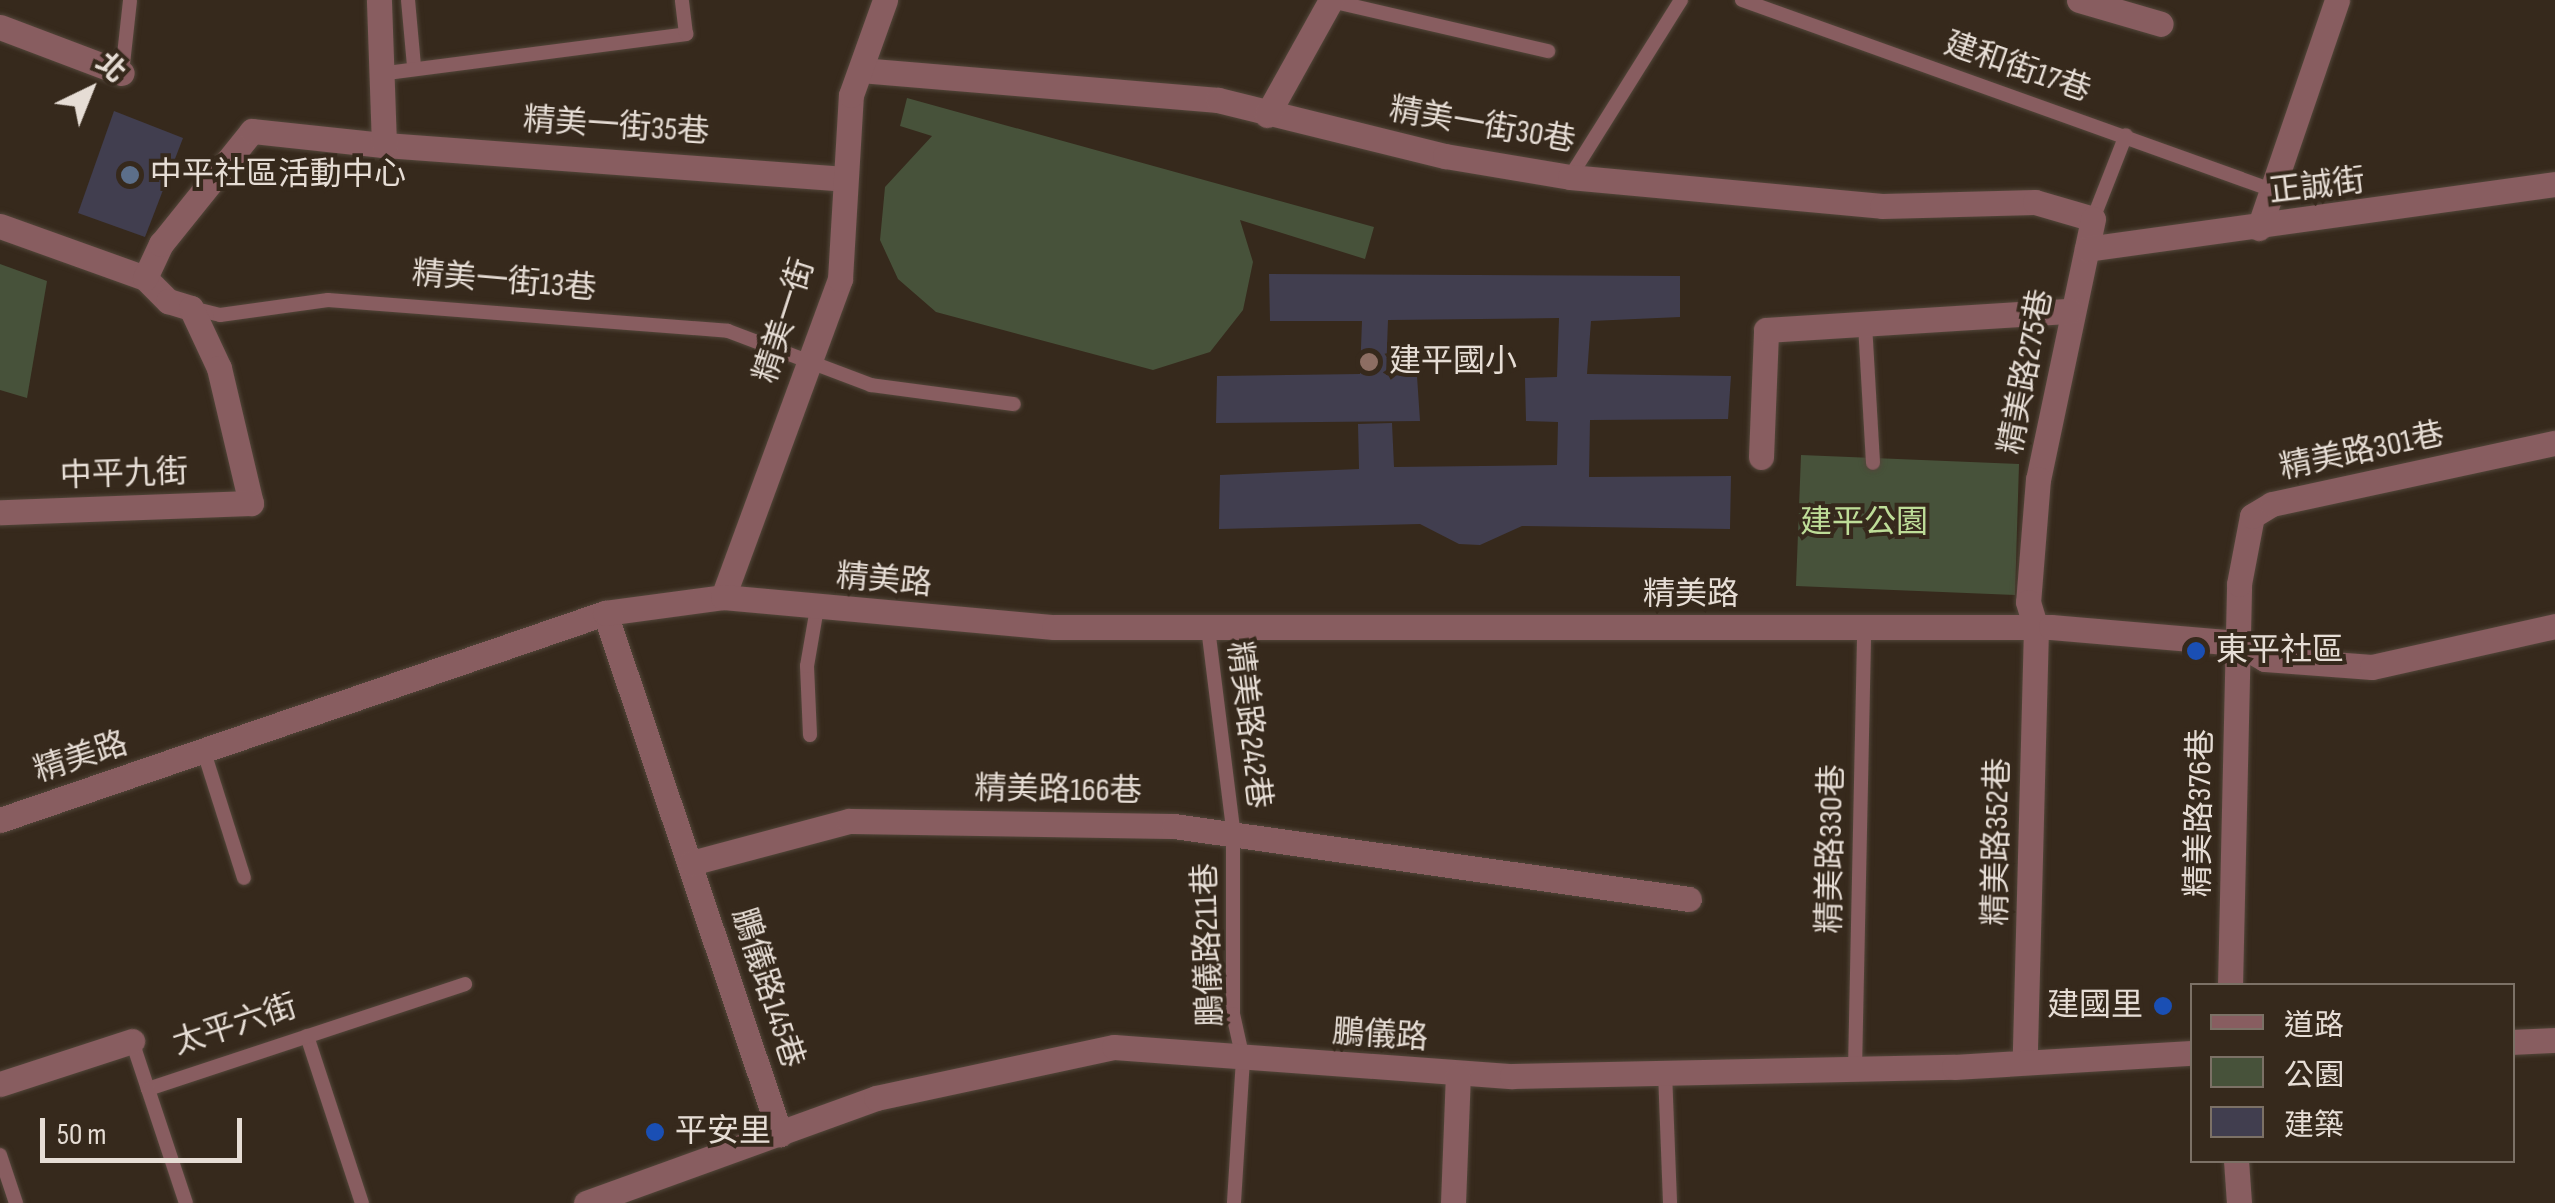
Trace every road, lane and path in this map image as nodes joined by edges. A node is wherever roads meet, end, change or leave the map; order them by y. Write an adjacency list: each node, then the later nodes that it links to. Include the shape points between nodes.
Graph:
1 (130, 0): 16 (lane)
2 (379, 0): 17 (street)
3 (408, 0): 14 (lane)
4 (682, 0): 14 (lane, via 686,34)
5 (885, 0): 15 (street, 精美一街)
6 (1331, 0): 13 (lane); 18 (street)
7 (1681, 0): 21 (lane)
8 (1742, 0): 19 (lane, 建和街17巷)
9 (2079, 0): 11 (street)
10 (2337, 0): 24 (street)
11 (2161, 24)
12 (0, 27): 16 (street)
13 (1548, 51)
14 (414, 66): 17 (lane)
15 (861, 70): 18 (street, 精美一街30巷, via 1218,100); 22 (street, 精美一街)
16 (122, 73)
17 (387, 73): 20 (street)
18 (1268, 115): 21 (street, 精美一街30巷)
19 (2126, 136): 24 (lane, 建和街17巷); 25 (lane, 精美路275巷)
20 (384, 145): 22 (street, 精美一街35巷); 29 (street, 精美一街35巷, via 252,131 161,244)
21 (1570, 177): 25 (street, 精美一街30巷, via 1882,206 2035,202)
22 (843, 179): 33 (street, 精美一街, via 840,279)
23 (2555, 184): 27 (street, 正誠街)
24 (2272, 190): 27 (street)
25 (2093, 219): 28 (street, 精美路275巷)
26 (0, 226): 29 (street, 精美一街13巷)
27 (2259, 228): 28 (street, 正誠街)
28 (2087, 249): 31 (street, 精美路275巷)
29 (145, 278): 30 (street, 精美一街13巷)
30 (191, 308): 33 (lane, 精美一街13巷, via 220,315 328,300 728,331); 38 (street, 中平九街, via 219,368 252,503)
31 (2070, 311): 32 (street); 44 (street, 精美路275巷, via 2038,479 2028,602)
32 (1865, 324): 36 (street, via 1766,330); 37 (lane)
33 (808, 360): 34 (lane, 精美一街13巷, via 871,386); 39 (street, 精美一街)
34 (1014, 404)
35 (2555, 443): 46 (street, 精美路301巷, via 2272,504 2252,516)
36 (1761, 457)
37 (1873, 464)
38 (0, 512)
39 (723, 597): 40 (street, 精美路); 41 (street, 精美路)
40 (817, 608): 43 (street, 精美路, via 1054,627); 47 (lane, 精美路, via 807,666)
41 (606, 613): 48 (street, 精美路); 51 (street)
42 (2555, 626): 46 (street, 精美路, via 2372,667 2265,660)
43 (1208, 628): 45 (street, 精美路); 50 (lane, 精美路242巷)
44 (2036, 628): 45 (street, 精美路); 46 (street, 精美路); 61 (street, 精美路352巷)
45 (1864, 630): 63 (lane, 精美路330巷)
46 (2238, 642): 54 (street, 精美路376巷)
47 (810, 735)
48 (204, 752): 49 (street, 精美路); 52 (lane)
49 (0, 820)
50 (1234, 829): 51 (street, 精美路166巷, via 849,821); 53 (street, 精美路166巷); 62 (lane, 鵬儀路211巷, via 1233,1014)
51 (691, 863): 68 (street, 鵬儀路145巷)
52 (244, 878)
53 (1688, 899)
54 (2230, 983)
55 (465, 984): 56 (lane, 太平六街)
56 (307, 1036): 67 (lane, 太平六街); 73 (lane)
57 (2555, 1040): 59 (street)
58 (132, 1041): 66 (street, 太平六街); 67 (lane, 太平六街)
59 (2515, 1042)
60 (2190, 1053): 61 (street, 鵬儀路)
61 (2026, 1058): 63 (street, 鵬儀路)
62 (1242, 1059): 65 (street, 鵬儀路); 68 (street, 鵬儀路, via 1114,1047 876,1098); 75 (lane, 鵬儀路211巷)
63 (1856, 1069): 64 (street, 鵬儀路)
64 (1665, 1072): 65 (street, 鵬儀路); 77 (lane)
65 (1458, 1075): 76 (street)
66 (0, 1084)
67 (148, 1088): 72 (lane)
68 (780, 1134): 74 (street, 鵬儀路)
69 (0, 1155): 71 (lane)
70 (2236, 1163): 78 (street)
71 (16, 1203)
72 (186, 1203)
73 (362, 1203)
74 (586, 1203)
75 (1234, 1203)
76 (1453, 1203)
77 (1670, 1203)
78 (2239, 1203)

